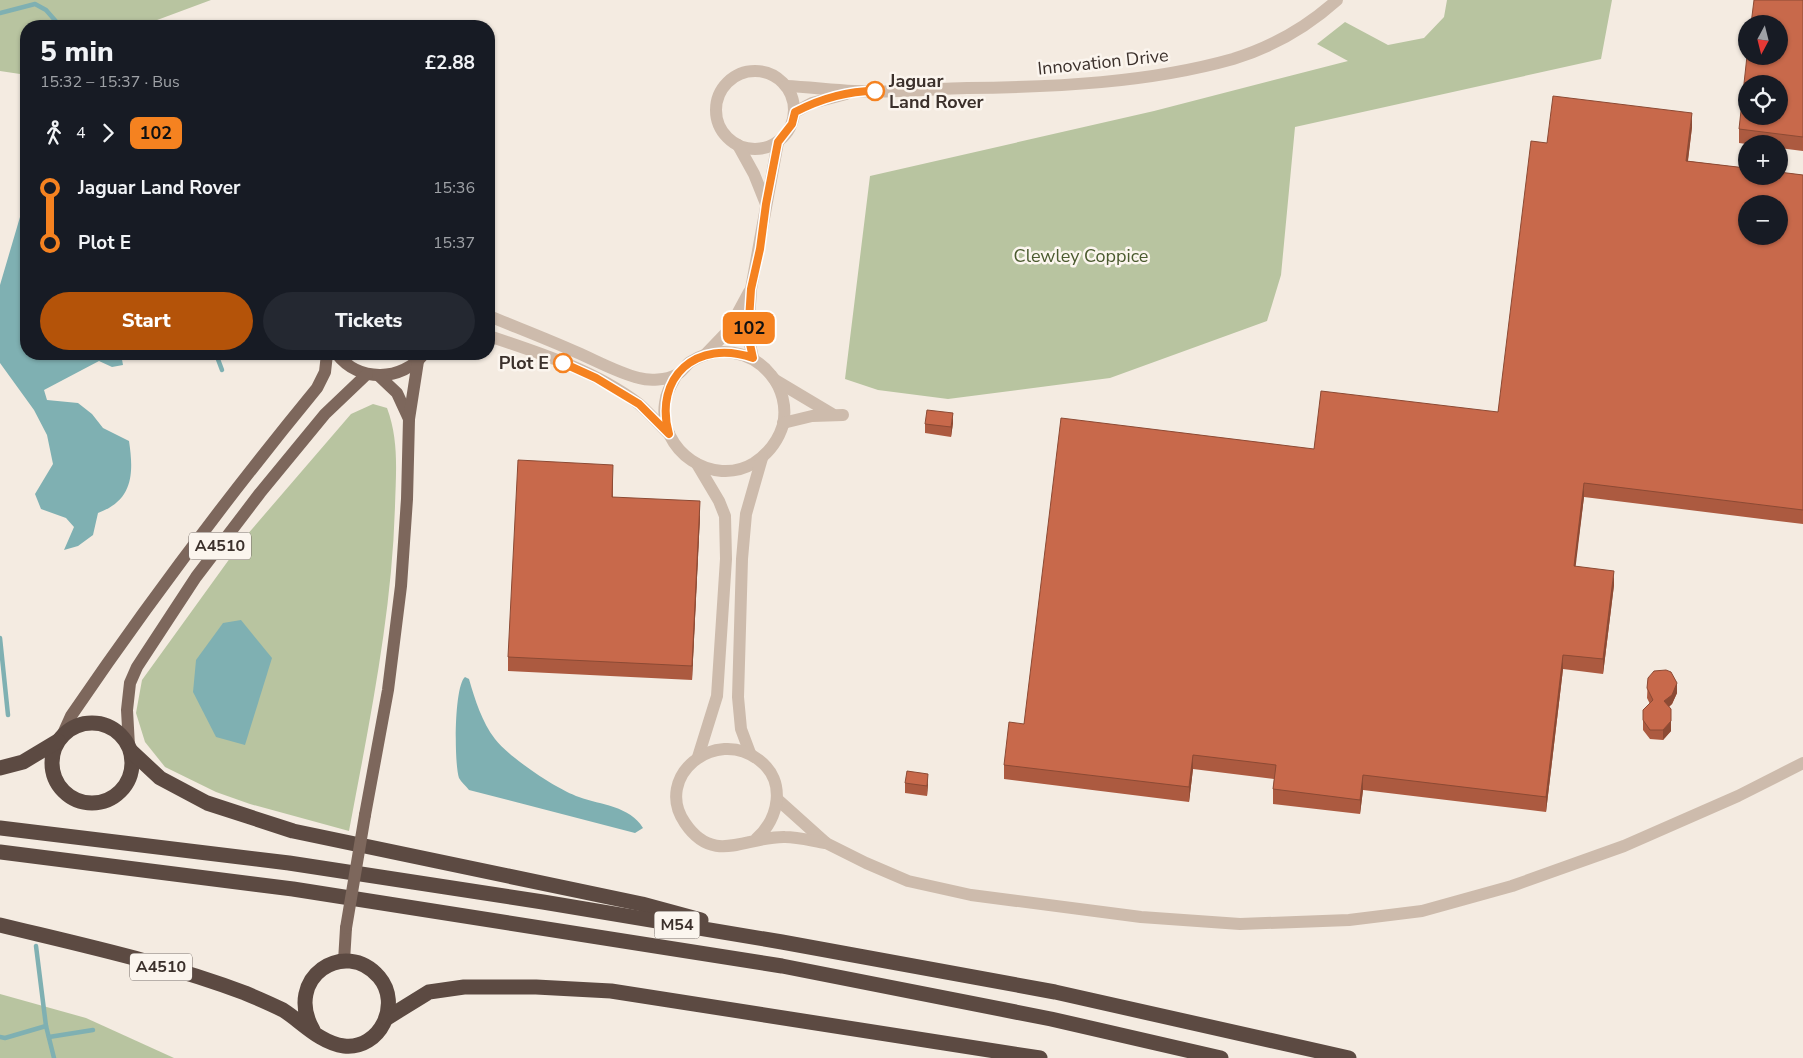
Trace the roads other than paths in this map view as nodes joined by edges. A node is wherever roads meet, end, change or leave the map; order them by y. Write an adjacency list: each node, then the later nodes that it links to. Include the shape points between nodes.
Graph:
1 (1337, 0): 3 (street, Innovation Drive, via 1320,16 1268,46 1192,68 1031,87)
2 (786, 86): 3 (street, Innovation Drive); 4 (street); 6 (street, via 776,76 763,71 749,71 727,82 718,98 717,117 728,138)
3 (855, 91): 4 (street, Innovation Drive, via 812,103)
4 (795, 112): 5 (street, via 792,124)
5 (778, 142): 6 (street, via 758,149); 7 (street)
6 (738, 145): 7 (street)
7 (766, 204): 8 (street)
8 (751, 289): 11 (street, via 728,331); 12 (street, via 748,335)
9 (495, 318): 18 (street, via 638,378 650,380)
10 (495, 338): 22 (street, via 596,378 639,404)
11 (705, 354): 12 (street, via 721,351); 18 (street)
12 (753, 358): 19 (street)
13 (326, 360): 25 (main road, A4510, via 325,372 317,388 179,562 71,716)
14 (343, 360): 17 (main road)
15 (417, 360): 17 (main road, via 400,372)
16 (420, 360): 20 (main road)
17 (373, 374): 20 (main road, via 397,393); 26 (main road, A4510, via 325,414 260,493 196,577 137,667 130,683 127,710)
18 (676, 376): 22 (street, via 668,389 665,404)
19 (775, 380): 21 (street, via 783,401); 21 (street, via 838,414)
20 (409, 419): 38 (main road, bridge, via 401,586 388,690 346,928)
21 (783, 423): 23 (street, via 775,442)
22 (669, 434): 24 (street, via 686,457)
23 (762, 458): 24 (street, via 737,470 710,469); 27 (street, via 746,514 742,568 738,697 741,729)
24 (697, 464): 28 (street, via 725,516 726,559 717,696)
25 (60, 738): 26 (highway, via 72,727 98,722 122,734); 26 (highway, A4510, via 52,761 57,782 72,797 92,803 113,798 128,782 132,772); 30 (highway, via 23,762)
26 (130, 748): 37 (highway, via 160,778 207,803 293,831 642,904)
27 (750, 753): 28 (street, via 724,748); 31 (street, via 764,764 773,778)
28 (698, 757): 33 (street, via 688,766 677,793 683,821 702,841 716,846 736,846)
29 (1803, 763): 34 (street, via 1738,796 1624,846 1512,886 1422,911 1349,920 1240,924 1150,918 971,895 908,881)
30 (0, 768)
31 (777, 799): 33 (street, via 771,821); 34 (street)
32 (0, 828): 37 (highway, M54, via 289,863)
33 (756, 839): 34 (street, via 785,837)
34 (826, 843)
35 (0, 852): 42 (highway, M54, via 293,889 782,966 1051,1019)
36 (0, 925): 40 (highway, A4510, via 150,963 245,993)
37 (782, 942): 43 (highway, M54, via 1055,992)
38 (344, 962): 39 (highway, via 357,962 380,978 387,990); 40 (highway, via 330,964 310,981 304,1006 306,1019)
39 (387, 1018): 40 (highway, A4510, via 381,1030 360,1044 334,1044); 41 (highway, via 429,992 464,987 611,991)
40 (313, 1030)
41 (1040, 1058)
42 (1221, 1058)
43 (1349, 1058)

